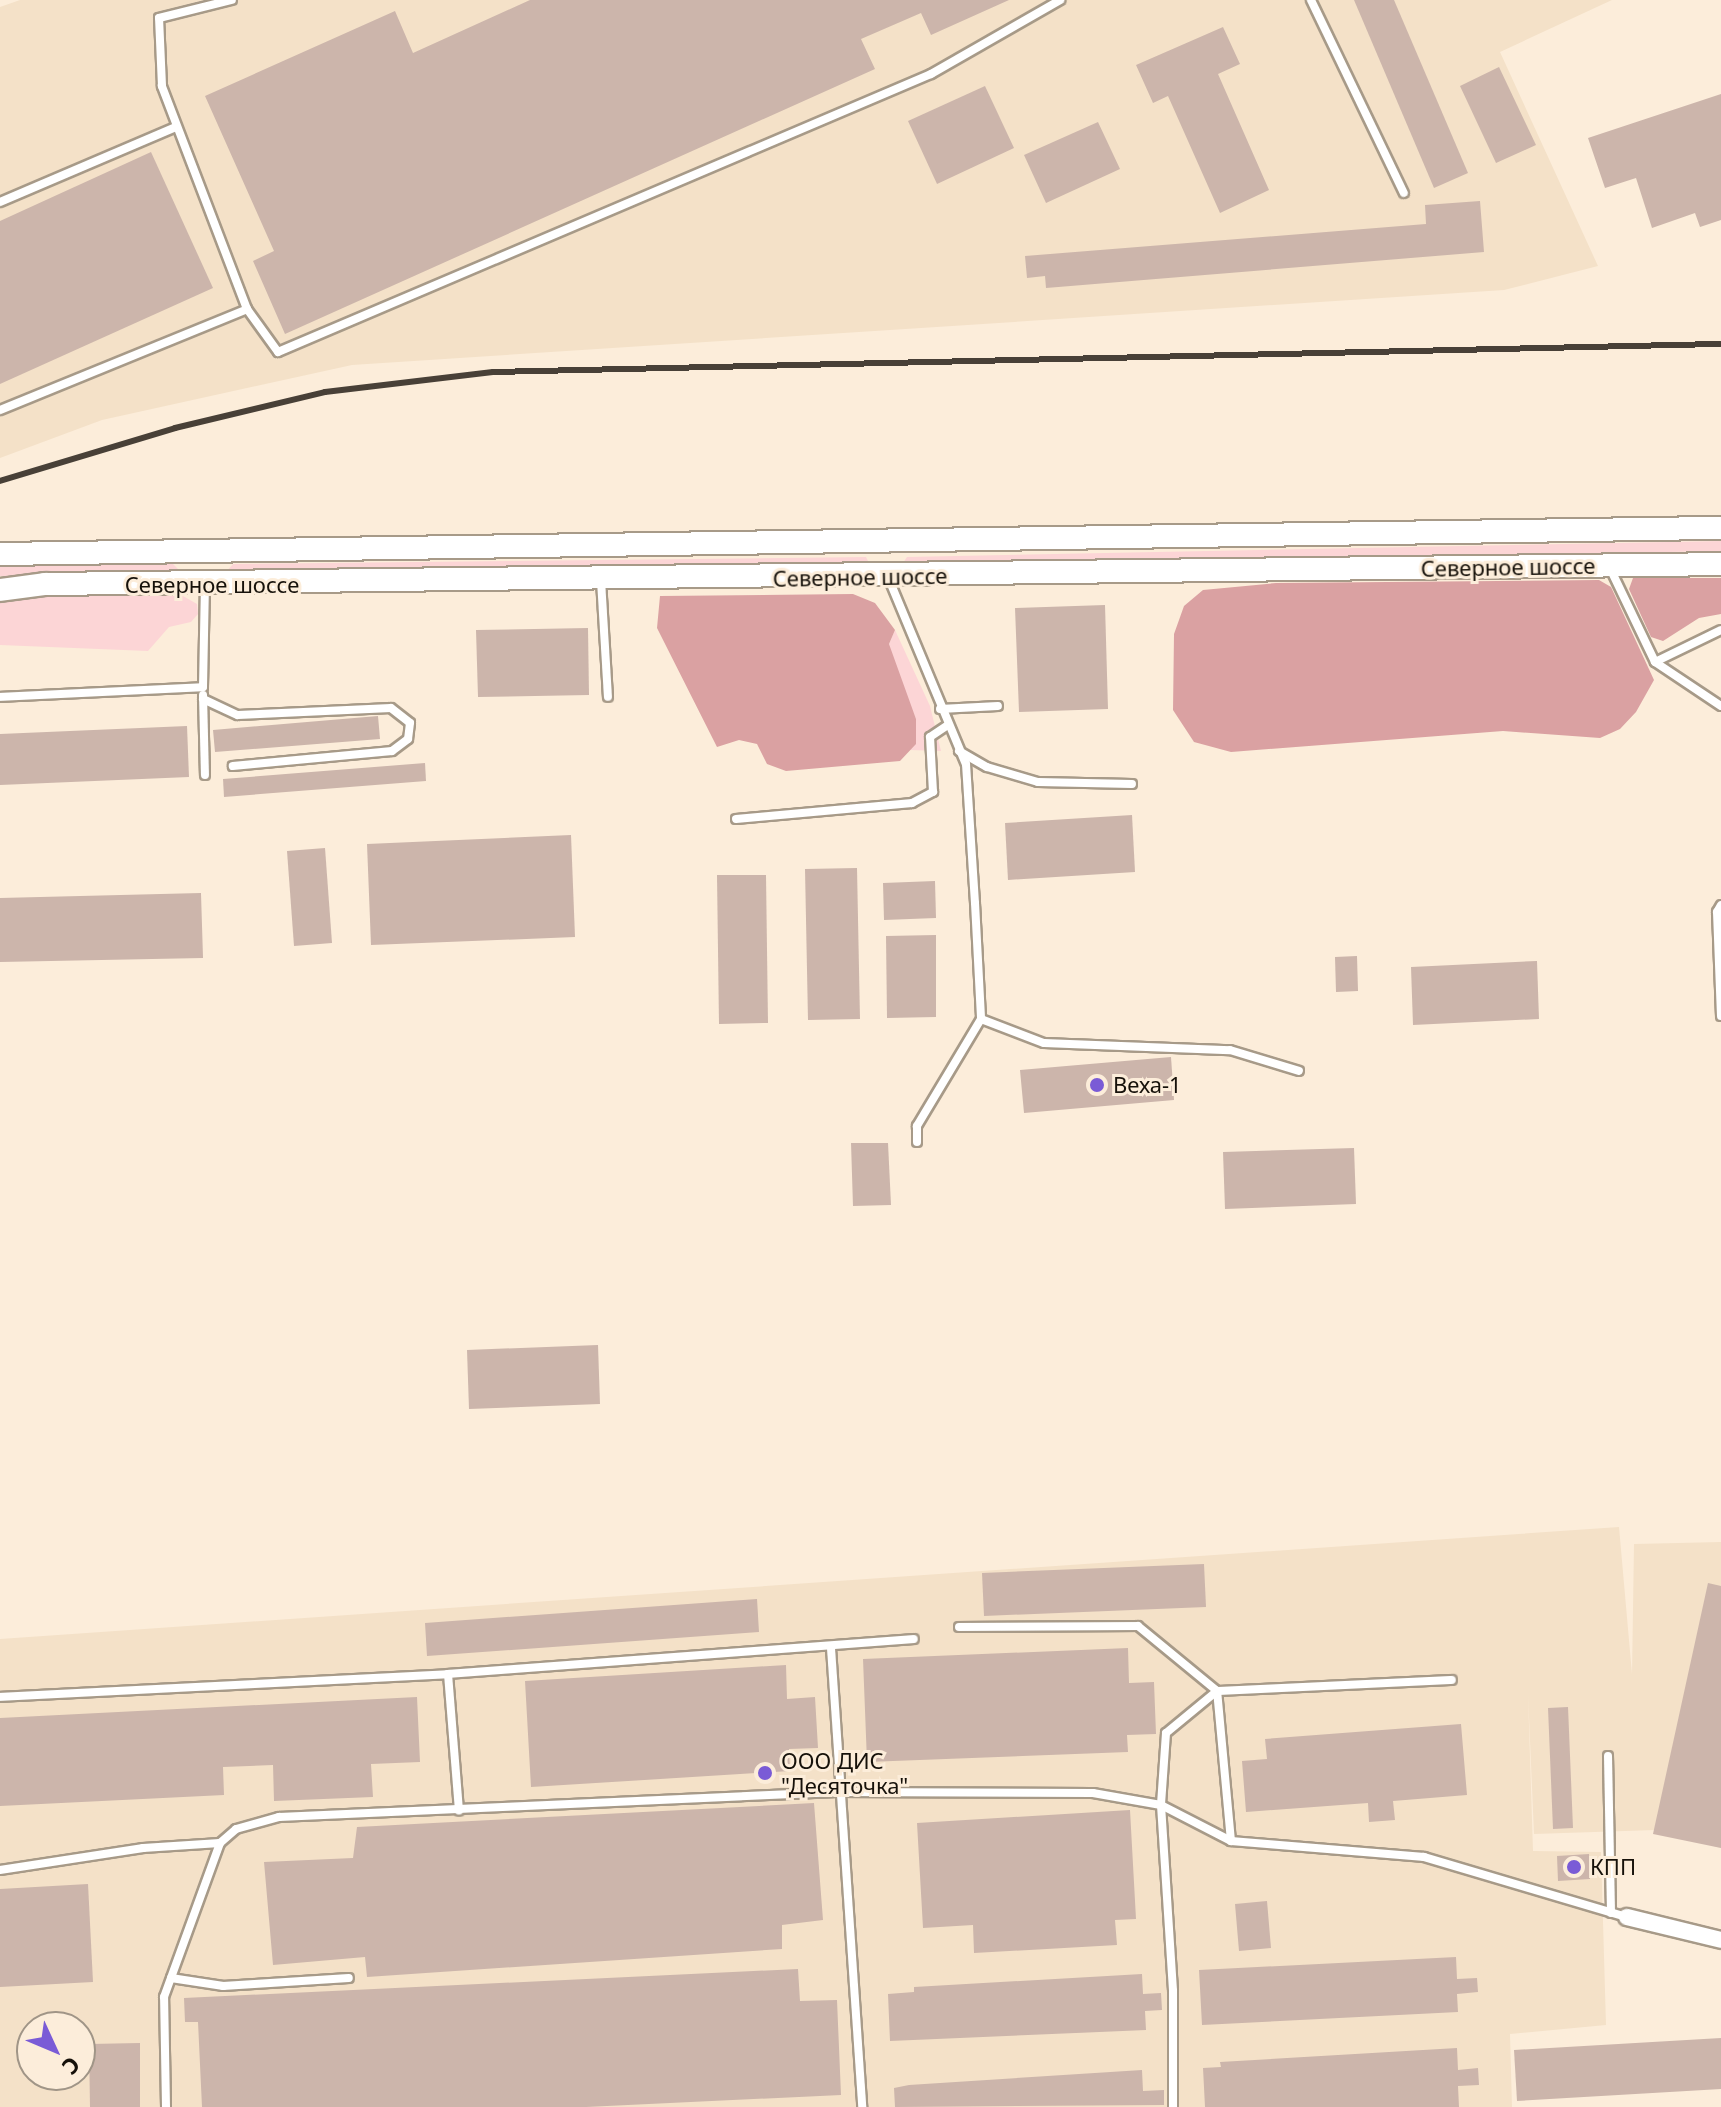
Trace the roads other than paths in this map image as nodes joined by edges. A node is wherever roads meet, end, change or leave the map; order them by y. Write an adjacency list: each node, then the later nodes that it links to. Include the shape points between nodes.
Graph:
1 (232, 0): 4 (lane, via 159,18 162,86)
2 (1060, 0): 7 (lane, via 931,74 278,352)
3 (1311, 0): 5 (lane)
4 (176, 127): 6 (lane); 7 (lane)
5 (1404, 193)
6 (0, 202)
7 (247, 309): 8 (lane)
8 (0, 410)
9 (1721, 528): 10 (main road, Северное шоссе)
10 (888, 544): 11 (main road, Северное шоссе); 15 (main road)
11 (204, 552): 12 (main road, Северное шоссе); 17 (main road)
12 (0, 554)
13 (1721, 564): 14 (main road, Северное шоссе)
14 (1609, 566): 15 (main road, Северное шоссе); 20 (lane)
15 (888, 577): 16 (main road, Северное шоссе); 27 (lane)
16 (601, 580): 17 (main road, Северное шоссе); 23 (lane)
17 (205, 586): 18 (main road, Северное шоссе, via 45,584); 21 (lane)
18 (0, 590)
19 (1721, 630): 20 (lane)
20 (1655, 662): 26 (lane)
21 (203, 687): 22 (lane); 24 (lane)
22 (0, 697)
23 (608, 697)
24 (203, 699): 30 (lane, via 238,715 391,708 410,723 408,739 392,751); 31 (lane)
25 (998, 706): 27 (lane)
26 (1721, 706)
27 (940, 709): 28 (lane)
28 (948, 725): 29 (lane); 33 (lane, via 930,737 933,792 912,803)
29 (959, 751): 32 (lane, via 987,767 1038,782); 36 (lane, via 966,764)
30 (233, 766)
31 (205, 775)
32 (1132, 784)
33 (736, 819)
34 (1721, 905): 35 (lane)
35 (1721, 1016)
36 (981, 1019): 37 (lane, via 1044,1043 1230,1050); 38 (lane, via 917,1126)
37 (1299, 1071)
38 (917, 1142)
39 (959, 1627): 44 (lane, via 1138,1626)
40 (914, 1639): 41 (lane)
41 (831, 1648): 42 (lane); 47 (lane)
42 (448, 1674): 45 (lane); 49 (lane)
43 (1452, 1680): 44 (lane)
44 (1217, 1691): 48 (lane, via 1166,1733); 50 (lane)
45 (0, 1697)
46 (1608, 1756): 53 (lane)
47 (837, 1792): 48 (lane, via 1093,1793); 49 (lane); 58 (lane)
48 (1161, 1805): 50 (lane); 59 (lane, via 1173,1991)
49 (459, 1811): 51 (lane, via 279,1817 236,1829)
50 (1231, 1841): 53 (lane, via 1424,1857)
51 (220, 1843): 52 (lane, via 143,1848); 55 (lane)
52 (0, 1870)
53 (1619, 1915): 54 (street)
54 (1721, 1940)
55 (171, 1978): 56 (lane, via 223,1986); 57 (lane, via 164,1997)
56 (349, 1978)
57 (166, 2107)
58 (862, 2107)
59 (1173, 2107)

